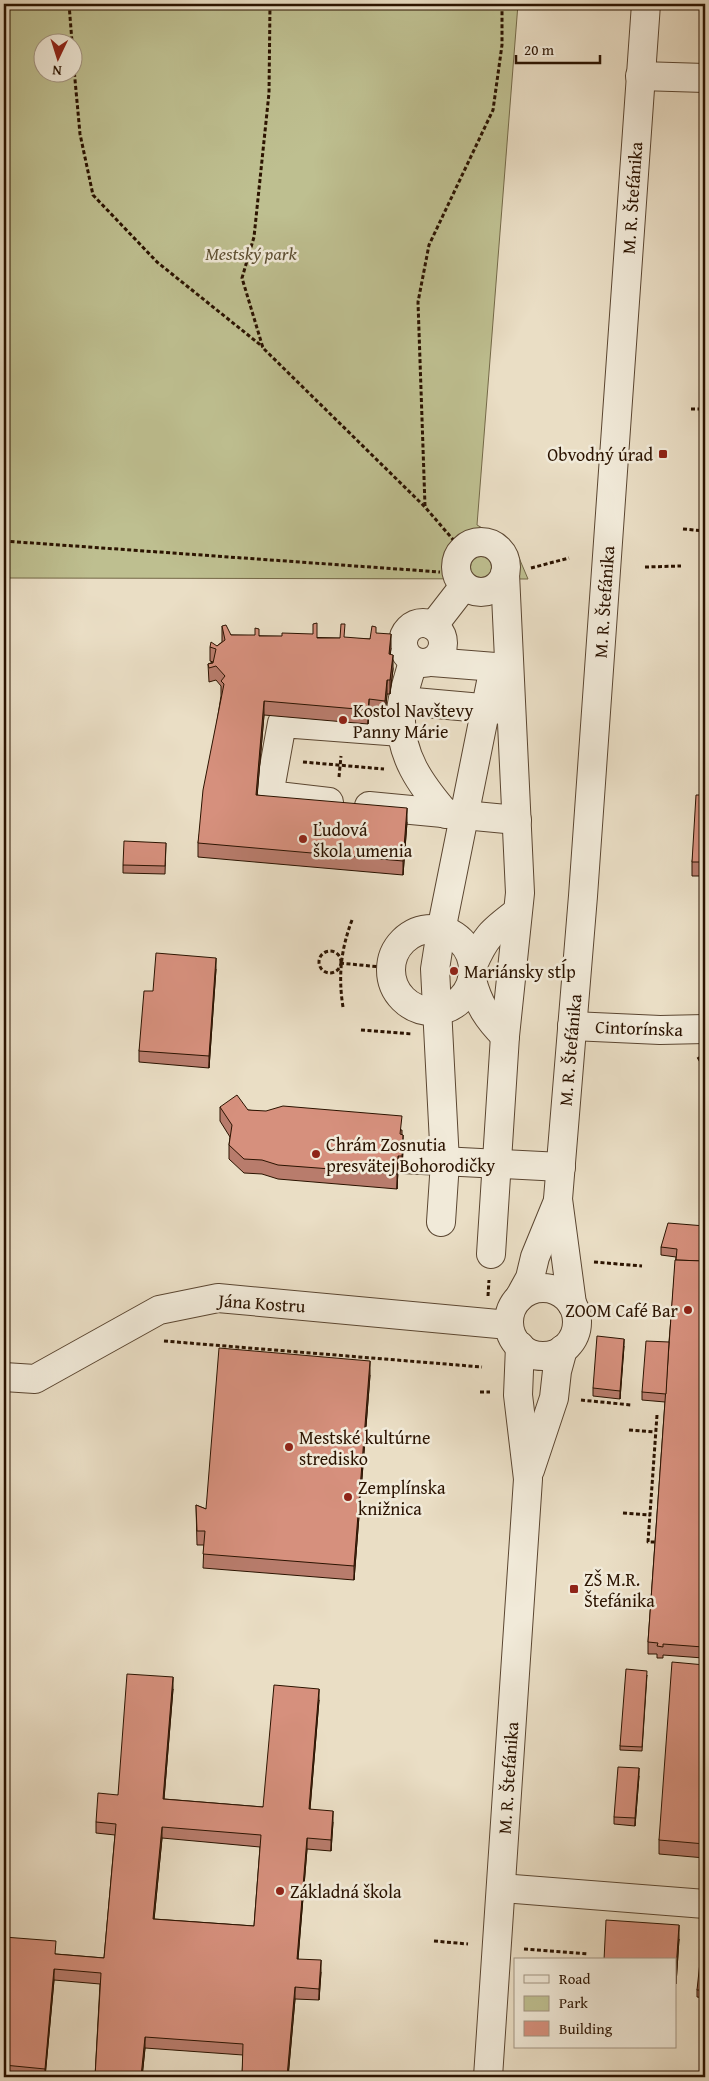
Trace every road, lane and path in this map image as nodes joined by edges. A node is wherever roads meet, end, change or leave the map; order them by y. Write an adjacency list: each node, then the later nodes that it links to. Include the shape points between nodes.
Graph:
1 (69, 4): 5 (path)
2 (270, 4): 9 (path, via 269,93 254,237 242,278)
3 (502, 4): 12 (path, via 502,45 493,110 429,246 418,302)
4 (646, 4): 6 (street, M. R. Štefánika)
5 (71, 32)
6 (640, 76): 7 (street); 40 (street, M. R. Štefánika)
7 (705, 78)
8 (75, 82): 9 (path, via 80,134 93,194 157,262)
9 (263, 348): 12 (path)
10 (691, 409): 11 (path)
11 (705, 410)
12 (425, 507): 19 (path)
13 (683, 529): 14 (path)
14 (705, 531)
15 (4, 541): 19 (path)
16 (569, 558): 20 (path)
17 (645, 566): 18 (path)
18 (681, 566)
19 (461, 570): 20 (street, via 478,592 495,588); 20 (street, via 476,542 493,545 504,558); 22 (street, via 433,626 420,623 408,630 403,643)
20 (505, 574): 21 (street)
21 (501, 668): 22 (street); 23 (street)
22 (410, 677): 23 (street); 25 (street, via 401,713)
23 (498, 709): 30 (street); 31 (street)
24 (344, 728): 25 (street); 26 (street, via 282,723); 27 (path)
25 (401, 732): 28 (street, via 404,752)
26 (276, 759): 27 (path); 29 (street, via 269,795)
27 (341, 765): 28 (path); 29 (path)
28 (415, 772): 30 (street)
29 (337, 803): 30 (street)
30 (456, 816): 31 (street); 34 (street)
31 (517, 820): 32 (street, via 520,892)
32 (516, 913): 37 (street, via 492,930 481,946); 41 (street)
33 (352, 920): 35 (path)
34 (441, 931): 36 (street, via 421,931 409,936 393,956); 37 (street, via 460,940 468,952); 39 (street, via 435,969)
35 (340, 963): 35 (path, via 339,956 330,951 324,953 319,962 322,969 331,972); 36 (path); 38 (path, via 339,986)
36 (391, 968): 39 (street, via 397,993 406,1002 417,1009)
37 (472, 973): 39 (street, via 467,993 457,1003); 41 (street, via 477,1000)
38 (343, 1007)
39 (438, 1011): 45 (street, via 438,1072)
40 (572, 1026): 42 (street, Cintorínska, via 660,1030); 47 (street, M. R. Štefánika)
41 (505, 1036): 46 (street)
42 (700, 1041): 43 (path)
43 (705, 1069)
44 (402, 1159): 45 (street)
45 (445, 1162): 46 (street); 49 (street)
46 (496, 1165): 47 (street); 50 (street)
47 (561, 1168): 48 (street, M. R. Štefánika)
48 (558, 1199): 53 (street, M. R. Štefánika, via 530,1278); 54 (street, M. R. Štefánika)
49 (441, 1222)
50 (490, 1254)
51 (588, 1261): 52 (path)
52 (642, 1266)
53 (519, 1298): 54 (street, via 534,1289 552,1288); 55 (street, via 511,1310)
54 (572, 1304): 57 (street, via 577,1328 570,1344)
55 (514, 1335): 57 (street, via 529,1353 541,1356); 59 (street, Jána Kostru, via 218,1298 159,1310 36,1379); 65 (street, M. R. Štefánika)
56 (161, 1341): 58 (path)
57 (563, 1349): 65 (street, M. R. Štefánika, via 554,1398)
58 (482, 1367)
59 (4, 1377)
60 (574, 1400): 61 (path)
61 (631, 1405)
62 (656, 1415): 64 (path)
63 (629, 1430): 64 (path)
64 (655, 1432): 67 (path)
65 (528, 1479): 69 (street, M. R. Štefánika)
66 (623, 1513): 67 (path)
67 (650, 1515): 68 (path, via 648,1542)
68 (658, 1542)
69 (502, 1888): 70 (street); 75 (street, M. R. Štefánika)
70 (705, 1904)
71 (434, 1941): 72 (path)
72 (469, 1944)
73 (519, 1948): 74 (path)
74 (588, 1954)
75 (488, 2077)

